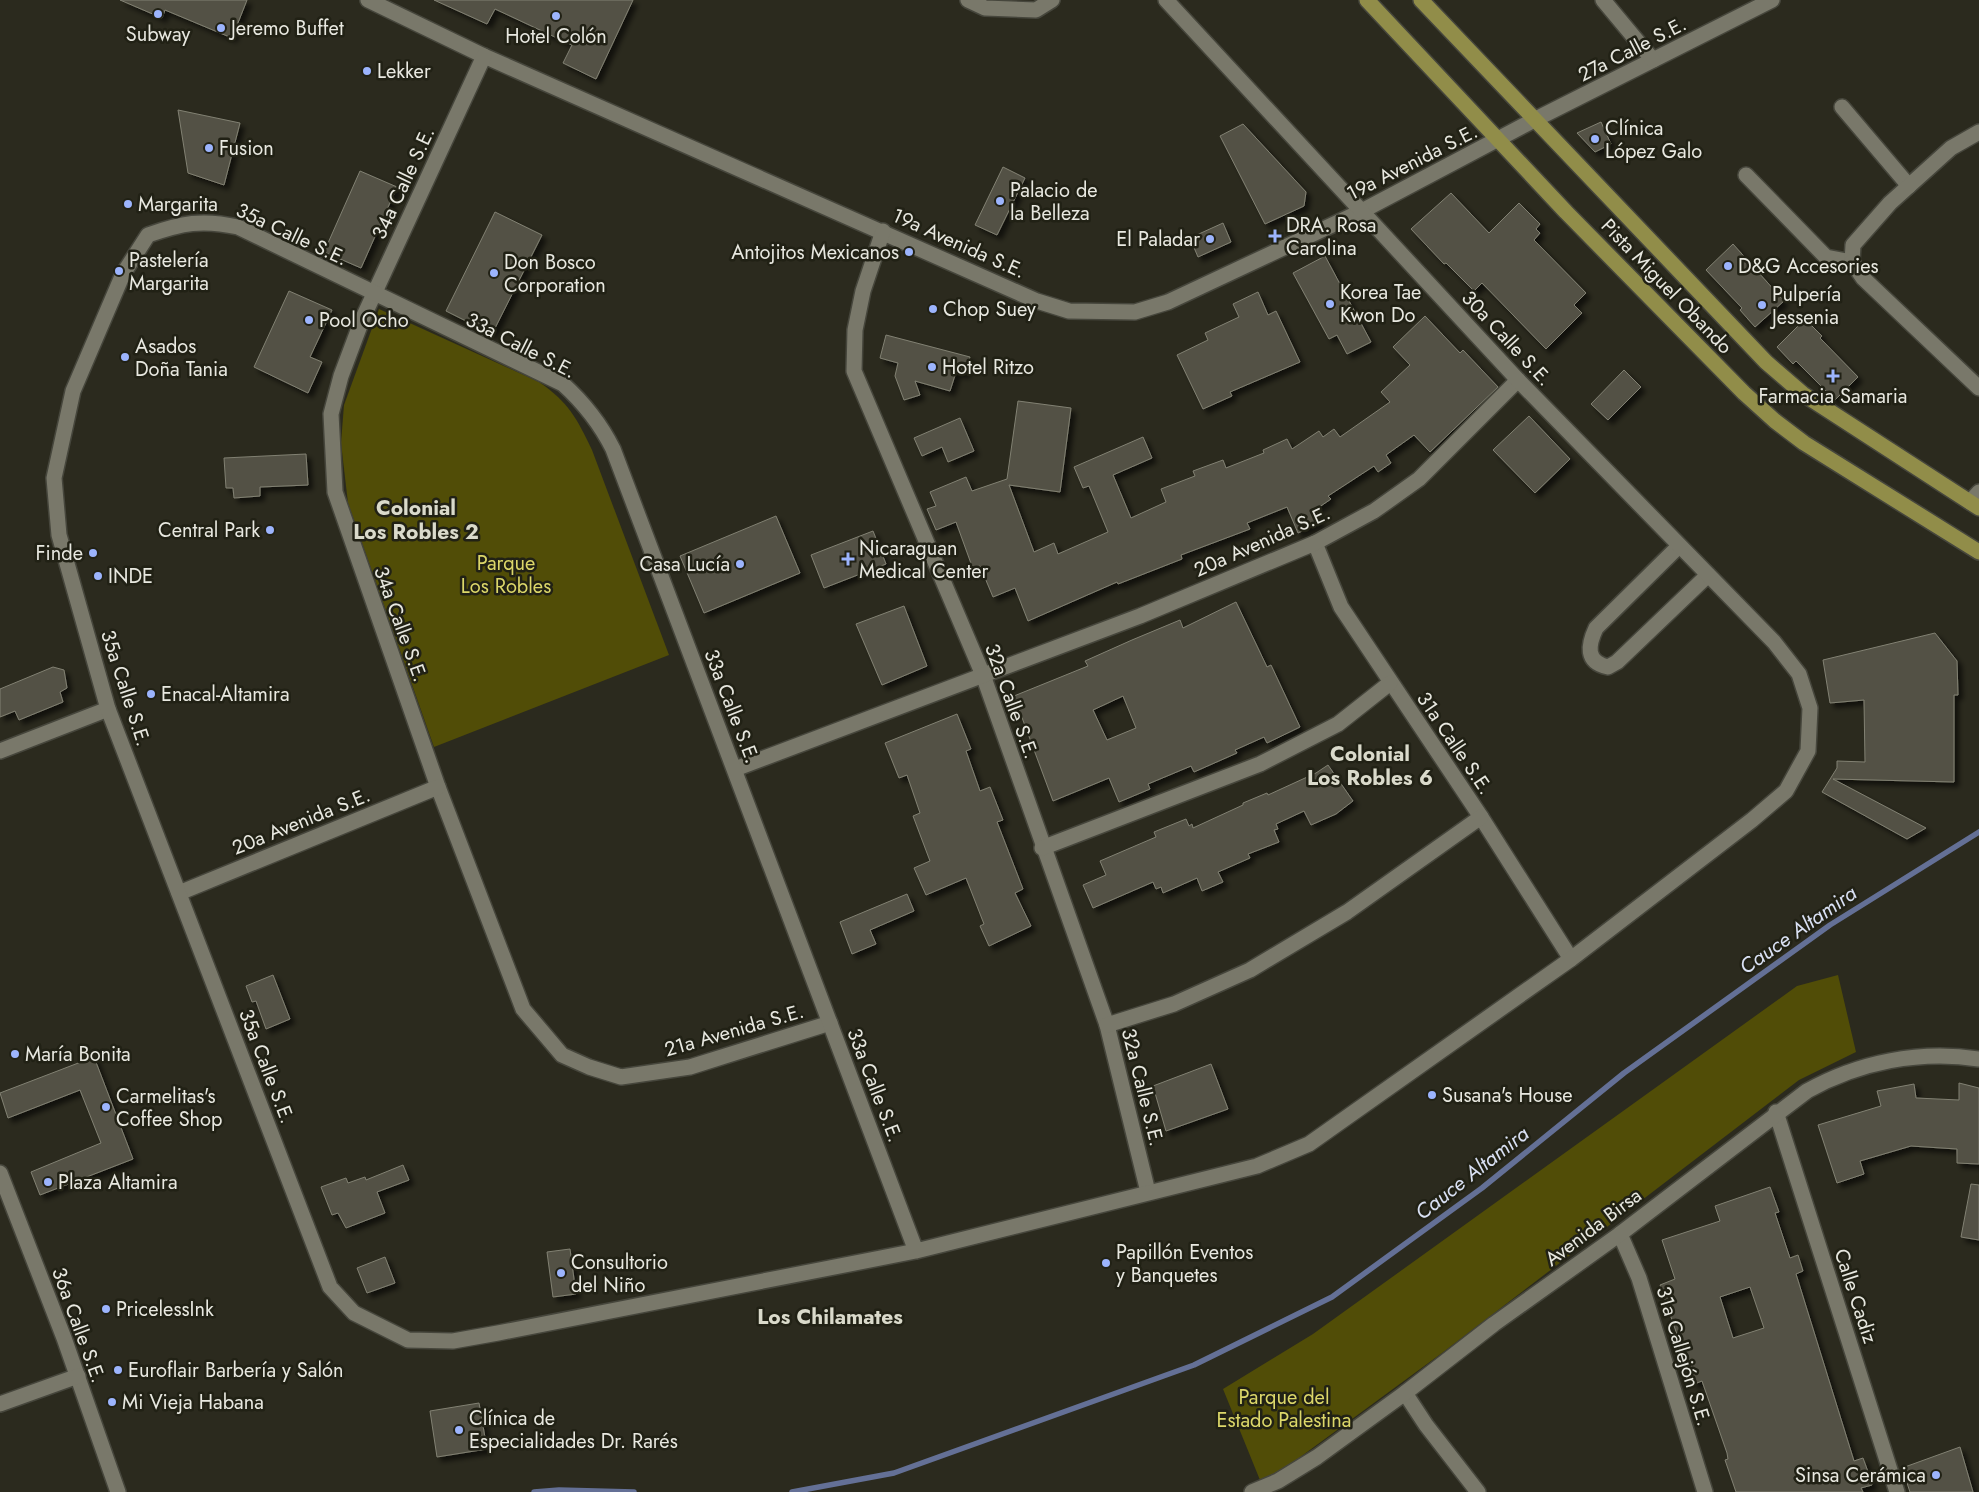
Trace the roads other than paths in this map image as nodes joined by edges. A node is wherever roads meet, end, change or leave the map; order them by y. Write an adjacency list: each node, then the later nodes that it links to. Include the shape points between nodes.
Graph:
1 (368, 0): 9 (street, 19a Avenida S.E.)
2 (968, 0): 3 (street, via 985,8 1036,10)
3 (1052, 0)
4 (1166, 0): 17 (street, 30a Calle S.E.)
5 (1367, 0): 14 (main road, Pista Miguel Obando)
6 (1421, 0): 12 (main road, Pista Miguel Obando)
7 (1603, 0): 10 (street)
8 (1772, 0): 10 (street, 27a Calle S.E.)
9 (484, 56): 18 (street, 19a Avenida S.E.); 20 (street, 34a Calle S.E.)
10 (1654, 60): 12 (street, 27a Calle S.E.)
11 (1842, 107): 16 (street)
12 (1536, 119): 14 (street, 19a Avenida S.E.); 23 (main road, Pista Miguel Obando, via 1766,362 1803,394)
13 (1979, 132): 16 (street, via 1951,148)
14 (1500, 139): 17 (street, 19a Avenida S.E.); 26 (main road, Pista Miguel Obando, via 1573,219 1775,421 1804,443)
15 (1746, 175): 19 (street, via 1826,257)
16 (1909, 186): 19 (street, via 1854,245)
17 (1362, 211): 18 (street, 19a Avenida S.E., via 1168,302 1135,312 1070,311 1037,300); 21 (street, 30a Calle S.E.)
18 (883, 231): 28 (street, 32a Calle S.E., via 861,299 855,330 854,371)
19 (1852, 262): 22 (street, via 1863,278)
20 (373, 294): 30 (street, 35a Calle S.E., via 238,227 214,222 191,222 148,235 135,253 73,391 54,478 59,535); 32 (street, 33a Calle S.E., via 563,384 595,417 613,449); 33 (street, 34a Calle S.E., via 341,376 331,414 335,492)
21 (1518, 380): 24 (street, 20a Avenida S.E., via 1419,479 1374,512); 25 (street, 30a Calle S.E.)
22 (1979, 388)
23 (1976, 501)
24 (1314, 543): 28 (street, 20a Avenida S.E., via 1140,616); 29 (street, 31a Calle S.E., via 1341,607)
25 (1679, 546): 27 (street, 30a Calle S.E.); 27 (street, via 1596,628 1589,647 1594,661 1608,667 1617,662)
26 (1979, 552)
27 (1708, 575): 37 (street, 30a Calle S.E., via 1774,642 1799,674 1810,708 1808,751 1786,791)
28 (982, 675): 32 (street, 20a Avenida S.E.); 35 (street, 32a Calle S.E.)
29 (1390, 683): 34 (street, 31a Calle S.E.); 35 (street, via 1338,724 1260,764)
30 (108, 708): 31 (street); 36 (street, 35a Calle S.E.)
31 (0, 751)
32 (735, 769): 38 (street, 33a Calle S.E.)
33 (438, 787): 36 (street, 20a Avenida S.E.); 40 (street, 34a Calle S.E., via 523,1009)
34 (1481, 817): 37 (street, 31a Calle S.E.); 39 (street, via 1347,912 1250,970 1174,1004)
35 (1042, 848): 39 (street, 32a Calle S.E.)
36 (180, 893): 46 (street, 35a Calle S.E., via 330,1287 354,1313 408,1340 453,1340 498,1333)
37 (1572, 959): 44 (street, via 1309,1144 1257,1166)
38 (830, 1023): 40 (street, 21a Avenida S.E., via 690,1067 621,1077); 46 (street, 33a Calle S.E.)
39 (1107, 1025): 44 (street, 32a Calle S.E.)
40 (562, 1055)
41 (1979, 1059): 42 (street, Avenida Birsa, via 1918,1056 1873,1064 1834,1075)
42 (1776, 1112): 45 (street, Avenida Birsa); 54 (street, Calle Cadiz)
43 (0, 1173): 47 (street, 36a Calle S.E.)
44 (1148, 1192): 46 (street)
45 (1620, 1234): 48 (street, Avenida Birsa, via 1494,1324); 53 (street, 31a Callejón S.E., via 1639,1278)
46 (916, 1250)
47 (78, 1376): 49 (street); 50 (street, 36a Calle S.E.)
48 (1406, 1394): 51 (street, Avenida Birsa, via 1317,1457 1278,1481); 52 (street)
49 (0, 1404)
50 (118, 1492)
51 (1252, 1492)
52 (1478, 1492)
53 (1705, 1492)
54 (1897, 1492)

